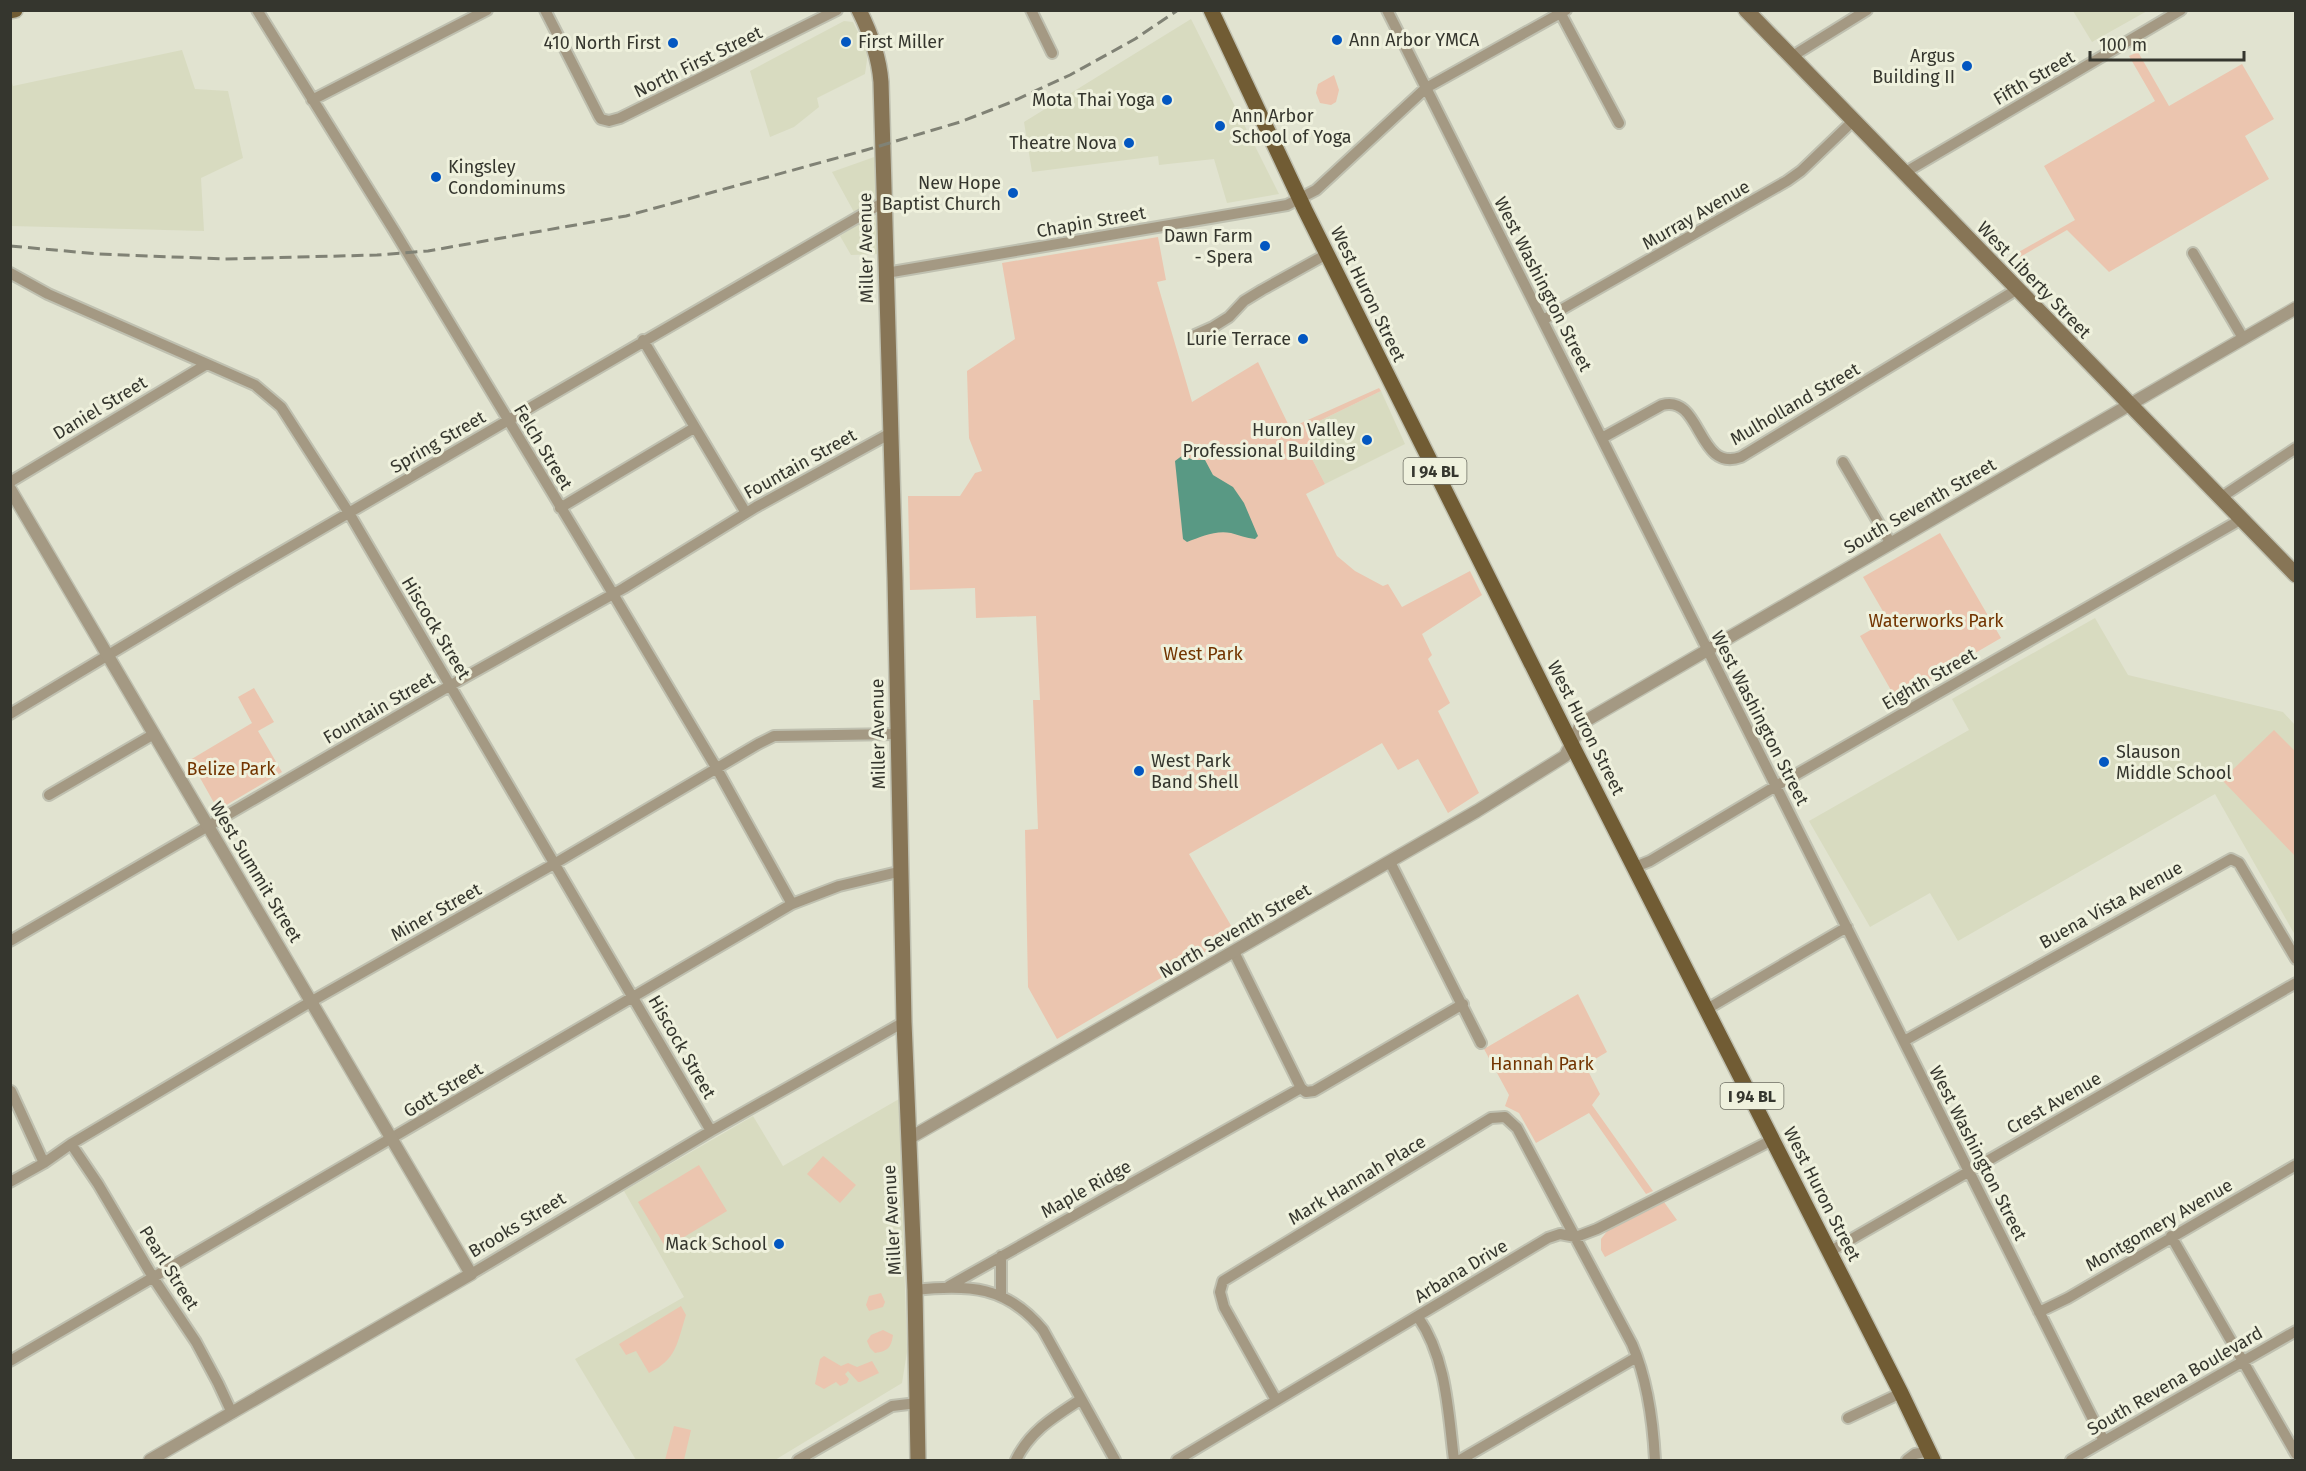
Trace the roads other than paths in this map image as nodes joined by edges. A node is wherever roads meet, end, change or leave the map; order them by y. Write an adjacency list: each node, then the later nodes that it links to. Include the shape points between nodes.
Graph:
1 (257, 10): 16 (street, Felch Street)
2 (487, 10): 16 (street)
3 (545, 10): 4 (street, North First Street, via 603,120 620,118)
4 (837, 10)
5 (859, 10): 21 (main road, Miller Avenue, via 880,64)
6 (1031, 10): 13 (street)
7 (1211, 10): 20 (main road, West Huron Street / I 94 BL)
8 (1388, 10): 15 (street, West Washington Street)
9 (1746, 10): 14 (main road, West Liberty Street)
10 (1867, 10): 14 (street)
11 (2181, 10): 19 (street, Fifth Street)
12 (1564, 12): 15 (street, Chapin Street); 18 (street)
13 (1052, 53)
14 (1791, 57): 17 (main road, West Liberty Street)
15 (1426, 88): 20 (street, Chapin Street, via 1316,190); 28 (street, West Washington Street)
16 (312, 100): 34 (street, Felch Street)
17 (1853, 121): 19 (main road, West Liberty Street); 28 (street, Murray Avenue, via 1787,181)
18 (1619, 123)
19 (1904, 172): 26 (main road, West Liberty Street)
20 (1300, 199): 23 (main road, West Huron Street / I 94 BL); 25 (street, Chapin Street, via 1287,205)
21 (884, 202): 25 (main road, Miller Avenue); 31 (street, Spring Street)
22 (2193, 253): 30 (street)
23 (1327, 254): 29 (street, via 1265,288 1230,316); 56 (main road, West Huron Street / I 94 BL)
24 (10, 273): 32 (street, Hiscock Street, via 48,294)
25 (886, 273): 36 (main road, Miller Avenue)
26 (2016, 290): 33 (main road, West Liberty Street); 37 (street, Mulholland Street, via 1731,460 1714,454 1686,411 1672,402)
27 (2295, 308): 30 (street, South Seventh Street)
28 (1543, 320): 37 (street, West Washington Street)
29 (1195, 335)
30 (2243, 338): 33 (street, South Seventh Street)
31 (643, 340): 34 (street, Spring Street); 35 (street)
32 (207, 364): 40 (street, Daniel Street); 44 (street, Hiscock Street, via 255,385 281,407)
33 (2129, 406): 42 (main road, West Liberty Street); 47 (street, South Seventh Street)
34 (508, 421): 43 (street, Felch Street); 44 (street, Spring Street)
35 (694, 428): 43 (street); 45 (street)
36 (889, 434): 45 (street, Fountain Street); 55 (main road, Miller Avenue)
37 (1602, 438): 50 (street, West Washington Street)
38 (2295, 448): 42 (street)
39 (1843, 462): 47 (street)
40 (10, 482)
41 (10, 489): 51 (street, West Summit Street)
42 (2220, 498): 46 (main road, West Liberty Street)
43 (560, 508): 49 (street, Felch Street)
44 (349, 513): 51 (street, Spring Street); 52 (street, Hiscock Street)
45 (746, 513): 49 (street, Fountain Street)
46 (2240, 520): 48 (main road, West Liberty Street); 58 (street, Eighth Street)
47 (1891, 544): 50 (street, South Seventh Street)
48 (2295, 575)
49 (613, 594): 52 (street, Fountain Street); 57 (street, Felch Street)
50 (1708, 650): 56 (street, South Seventh Street, via 1582,723); 58 (street, West Washington Street)
51 (110, 656): 53 (street, Spring Street); 54 (street, West Summit Street)
52 (451, 685): 60 (street, Fountain Street); 62 (street, Hiscock Street)
53 (10, 714)
54 (154, 734): 59 (street); 60 (street, West Summit Street)
55 (897, 734): 57 (street, Miner Street, via 774,736); 64 (main road, Miller Avenue)
56 (1571, 743): 61 (street, North Seventh Street, via 1565,756); 63 (main road, West Huron Street / I 94 BL)
57 (717, 769): 62 (street, Miner Street); 65 (street, Felch Street)
58 (1776, 786): 63 (street, Eighth Street); 66 (street, West Washington Street)
59 (49, 795)
60 (207, 827): 67 (street, Fountain Street); 72 (street, West Summit Street)
61 (1390, 862): 68 (street, North Seventh Street); 73 (street)
62 (554, 864): 71 (street, Hiscock Street); 72 (street, Miner Street)
63 (1635, 867): 74 (main road, West Huron Street / I 94 BL)
64 (902, 871): 65 (street, Gott Street, via 839,886); 75 (main road, Miller Avenue)
65 (792, 904): 71 (street, Gott Street)
66 (1847, 927): 74 (street); 76 (street, West Washington Street)
67 (10, 941)
68 (1234, 952): 78 (street); 82 (street, North Seventh Street)
69 (2295, 959): 76 (street, Buena Vista Avenue, via 2239,863 2230,859)
70 (2295, 983): 87 (street, Crest Avenue)
71 (634, 996): 80 (street, Hiscock Street); 81 (street, Gott Street)
72 (312, 1001): 81 (street, West Summit Street); 84 (street, Miner Street)
73 (1463, 1004): 77 (street); 78 (street, Maple Ridge, via 1314,1091)
74 (1707, 1009): 83 (main road, West Huron Street / I 94 BL)
75 (904, 1022): 80 (street, Brooks Street); 82 (main road, Miller Avenue)
76 (1904, 1041): 87 (street, West Washington Street)
77 (1481, 1043)
78 (1300, 1088): 92 (street, Maple Ridge)
79 (11, 1091): 85 (street)
80 (711, 1131): 93 (street, Brooks Street)
81 (393, 1139): 93 (street, West Summit Street); 94 (street, Gott Street)
82 (908, 1139): 96 (main road, Miller Avenue)
83 (1774, 1139): 90 (street, Arbana Drive); 91 (main road, West Huron Street / I 94 BL)
84 (71, 1144): 85 (street, Miner Street); 94 (street, Pearl Street)
85 (44, 1163): 88 (street, Miner Street)
86 (2295, 1165): 89 (street, Montgomery Avenue)
87 (1969, 1172): 91 (street, Crest Avenue); 98 (street, West Washington Street)
88 (10, 1182)
89 (2171, 1236): 98 (street, Montgomery Avenue); 103 (street)
90 (1576, 1237): 99 (street, Arbana Drive, via 1560,1234 1548,1238); 101 (street); 106 (street, Mark Hannah Place, via 1517,1128 1505,1117 1491,1118 1223,1281 1220,1292 1224,1307)
91 (1829, 1252): 104 (main road, West Huron Street / I 94 BL)
92 (1001, 1256): 95 (street, Maple Ridge); 97 (street)
93 (471, 1274): 108 (street, Brooks Street)
94 (154, 1279): 102 (street, Gott Street); 108 (street, Pearl Street, via 196,1342)
95 (949, 1286): 96 (street); 97 (street)
96 (915, 1290): 107 (main road, Miller Avenue)
97 (1001, 1295): 105 (street, via 1017,1303 1043,1330)
98 (2039, 1312): 110 (street, West Washington Street)
99 (1418, 1317): 106 (street, Arbana Drive); 119 (street, via 1436,1350)
100 (2295, 1331): 103 (street, South Revena Boulevard)
101 (1637, 1357): 120 (street); 121 (street, via 1652,1415)
102 (10, 1361)
103 (2243, 1361): 110 (street, South Revena Boulevard); 111 (street)
104 (1901, 1393): 109 (street); 112 (main road, West Huron Street / I 94 BL)
105 (1080, 1400): 116 (street, via 1030,1437); 117 (street)
106 (1276, 1400): 118 (street, Arbana Drive)
107 (917, 1403): 114 (street, via 892,1406); 115 (main road, Miller Avenue)
108 (232, 1413): 113 (street, Brooks Street)
109 (1848, 1418)
110 (2104, 1441): 123 (street, South Revena Boulevard)
111 (2295, 1454)
112 (1931, 1456): 122 (street, via 1915,1454)
113 (150, 1461)
114 (798, 1461)
115 (918, 1461)
116 (1016, 1461)
117 (1115, 1461)
118 (1177, 1461)
119 (1454, 1461)
120 (1460, 1461)
121 (1655, 1461)
122 (1907, 1461)
123 (2071, 1461)

